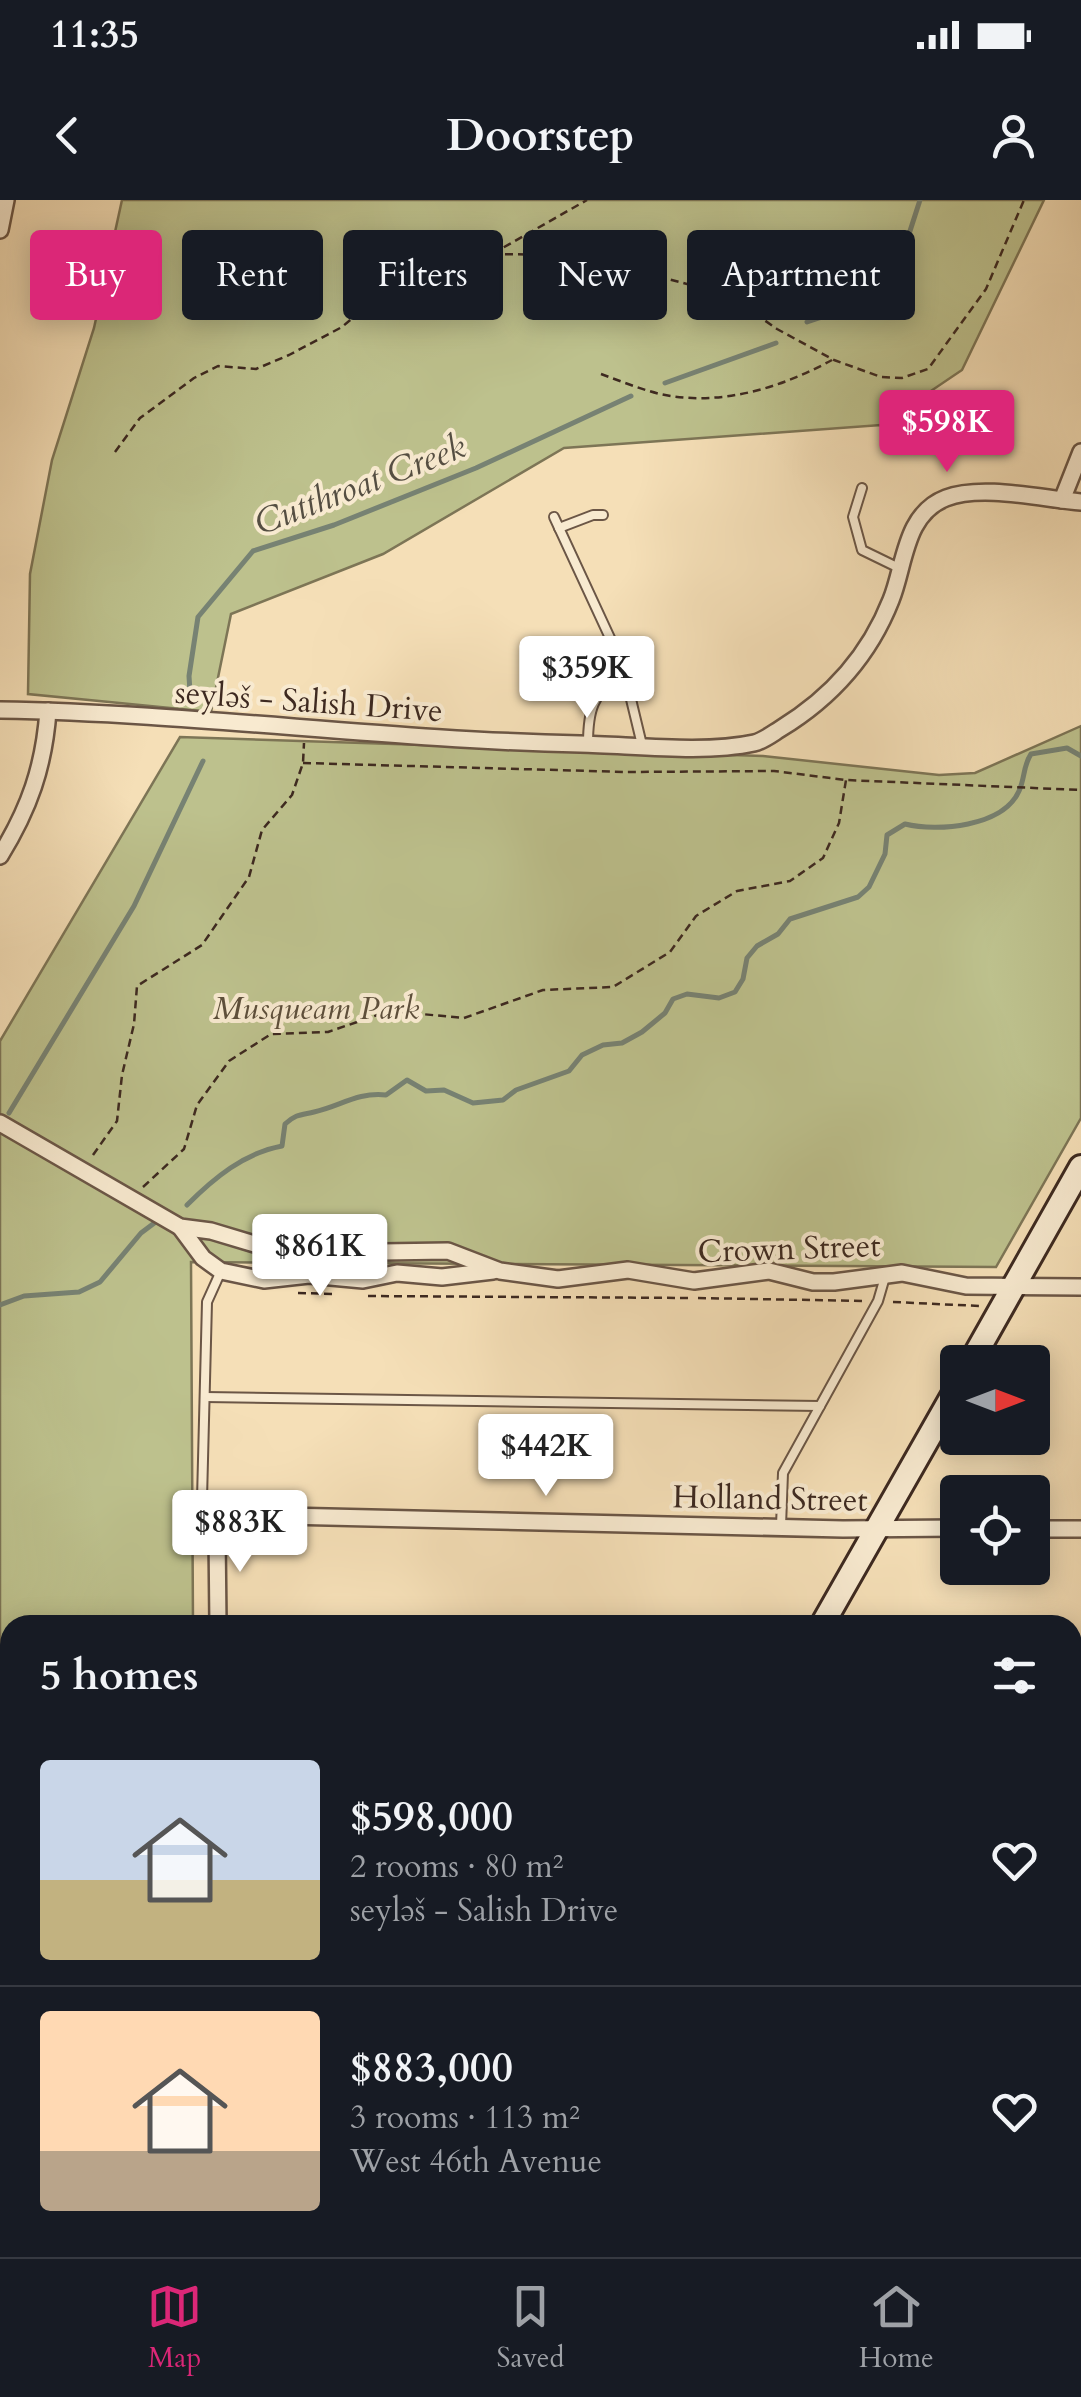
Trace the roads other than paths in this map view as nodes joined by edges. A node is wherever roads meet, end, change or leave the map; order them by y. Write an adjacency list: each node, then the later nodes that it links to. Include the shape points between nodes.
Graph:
1 (6, 200): 2 (street)
2 (0, 230)
3 (1081, 452): 5 (street)
4 (862, 488): 10 (lane, via 853,517 862,550)
5 (1062, 500): 6 (street, seyləš - Salish Drive); 10 (street, seyləš - Salish Drive, via 980,492 944,498 921,518)
6 (1081, 502)
7 (602, 515): 9 (lane)
8 (554, 517): 9 (lane)
9 (558, 528): 11 (lane)
10 (899, 568): 15 (street, seyləš - Salish Drive, via 869,646 810,711 758,742)
11 (624, 666): 14 (lane, via 589,710); 15 (lane)
12 (0, 710): 13 (street, seyləš - Salish Drive)
13 (48, 711): 14 (street, seyləš - Salish Drive); 16 (street, via 34,792)
14 (588, 744): 15 (street, seyləš - Salish Drive)
15 (642, 744)
16 (0, 856)
17 (0, 1123): 19 (street, Crown Street)
18 (1081, 1167): 23 (main road)
19 (180, 1227): 20 (street, Crown Street, via 202,1258); 21 (street, Crown Street, via 260,1246 448,1251)
20 (221, 1271): 21 (street, Crown Street, via 264,1280); 26 (lane, via 206,1302)
21 (500, 1271): 22 (street, Crown Street, via 558,1278 628,1270 694,1281 770,1271 813,1282)
22 (886, 1273): 23 (street, Crown Street); 27 (lane, via 878,1301)
23 (1015, 1287): 24 (street, Crown Street); 25 (main road)
24 (1081, 1287)
25 (981, 1345)
26 (205, 1397): 27 (lane); 29 (lane, via 202,1499)
27 (820, 1406): 30 (lane, via 783,1473)
28 (940, 1417): 32 (main road)
29 (222, 1519): 30 (street, Holland Street); 35 (street)
30 (781, 1526): 32 (street, Holland Street)
31 (940, 1528): 32 (street, Holland Street)
32 (874, 1529): 36 (main road)
33 (1050, 1529): 34 (street)
34 (1081, 1529)
35 (218, 1615)
36 (827, 1615)

